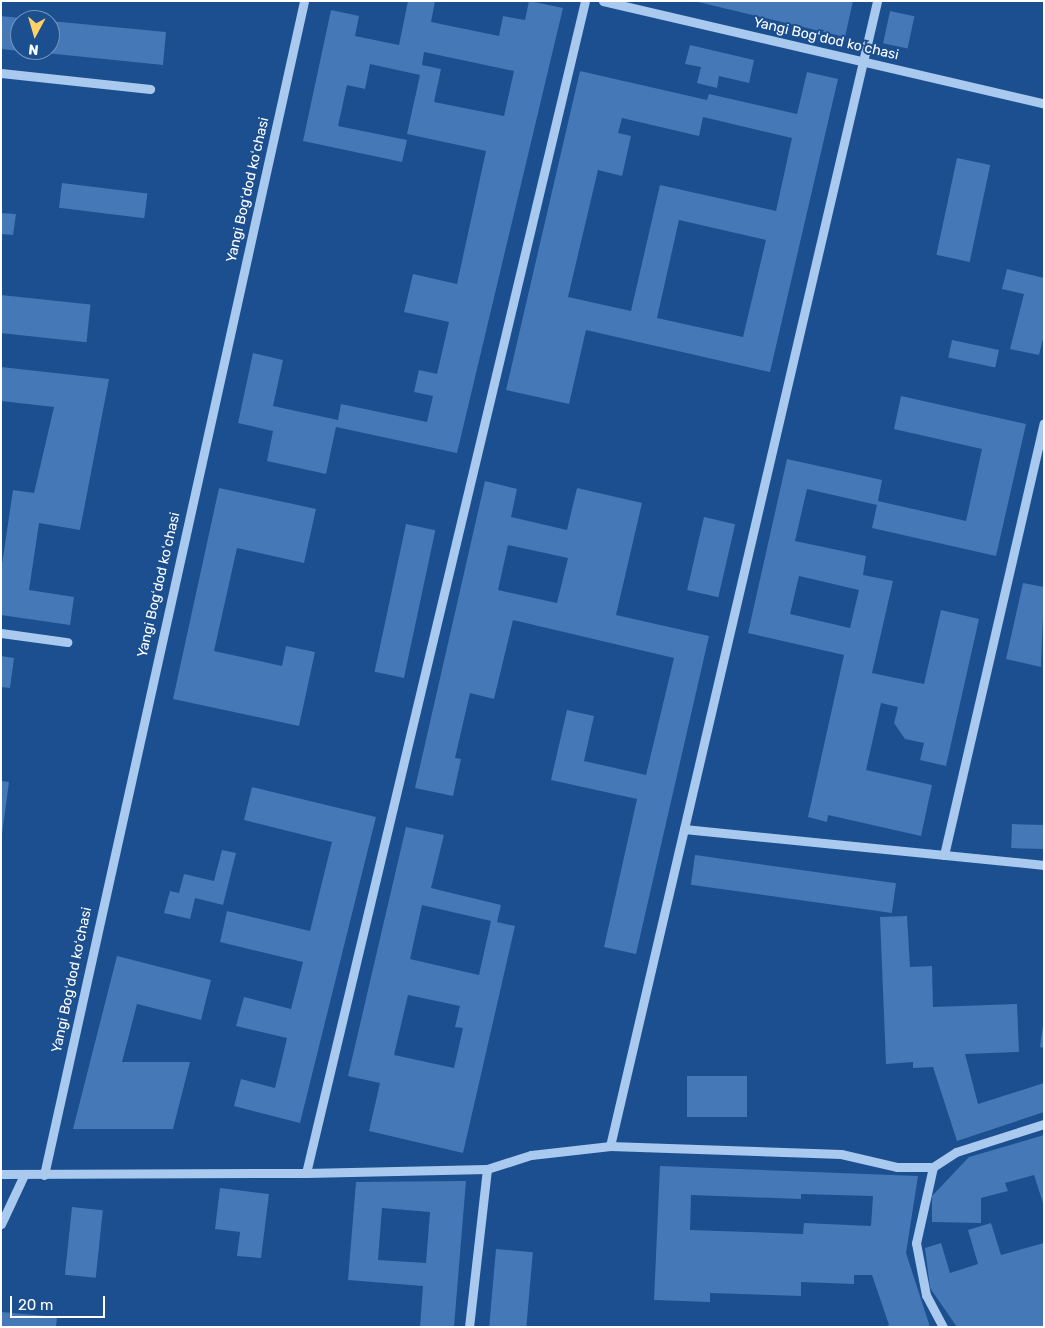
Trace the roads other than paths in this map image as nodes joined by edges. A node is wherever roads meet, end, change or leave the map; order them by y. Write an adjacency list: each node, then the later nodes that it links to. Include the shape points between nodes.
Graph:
1 (304, 1): 22 (street, Yangi Bogʻdod koʻchasi)
2 (585, 1): 19 (street)
3 (603, 1): 5 (street, Yangi Bogʻdod koʻchasi)
4 (877, 1): 5 (street)
5 (863, 62): 8 (street, Yangi Bogʻdod koʻchasi); 12 (street)
6 (1, 73): 7 (street)
7 (150, 89)
8 (1044, 104)
9 (1044, 423): 13 (street)
10 (1, 633): 11 (street)
11 (67, 642)
12 (684, 829): 13 (street); 16 (street)
13 (944, 855): 14 (street)
14 (1044, 865)
15 (1044, 1124): 17 (street, via 956,1152)
16 (610, 1146): 17 (street, via 813,1152 850,1156 897,1167); 18 (street, via 531,1155)
17 (933, 1167): 25 (street, via 916,1243 926,1295)
18 (487, 1169): 19 (street); 24 (street)
19 (306, 1173): 22 (street)
20 (1, 1174): 21 (street)
21 (24, 1174): 22 (street); 23 (street)
22 (44, 1175)
23 (1, 1224)
24 (469, 1327)
25 (943, 1327)

